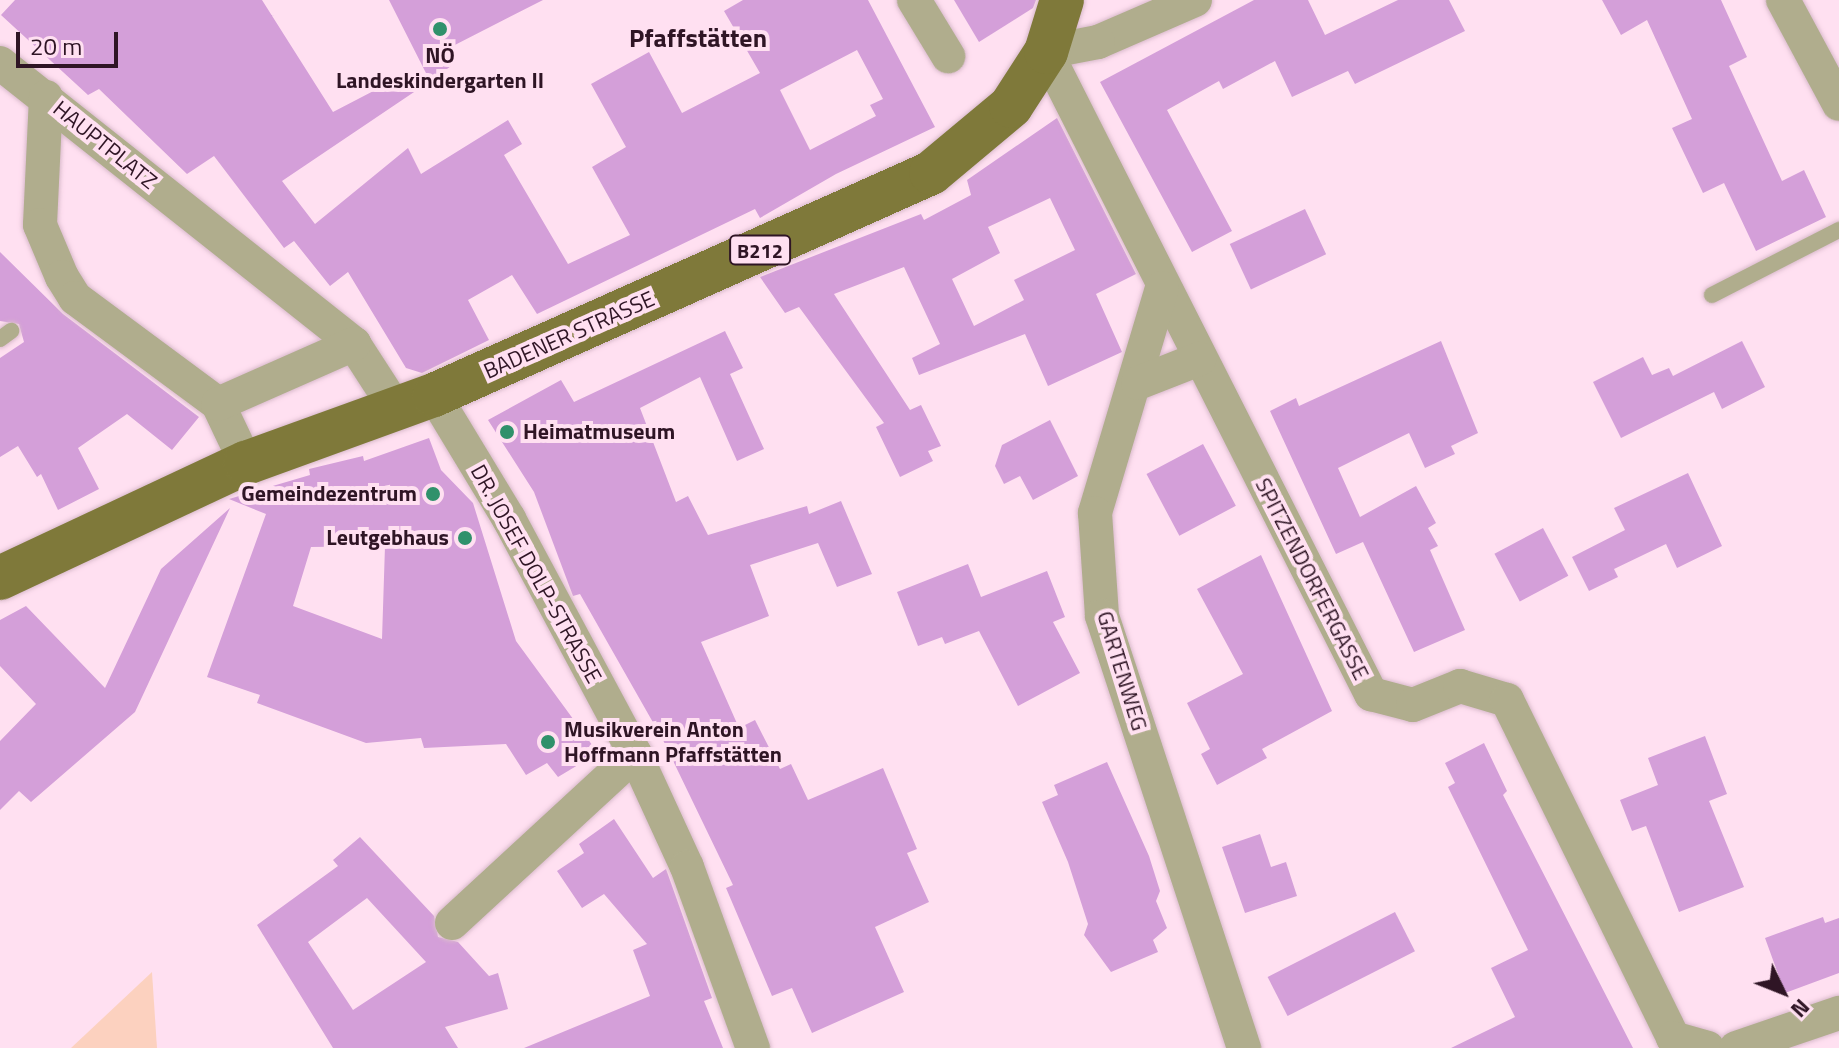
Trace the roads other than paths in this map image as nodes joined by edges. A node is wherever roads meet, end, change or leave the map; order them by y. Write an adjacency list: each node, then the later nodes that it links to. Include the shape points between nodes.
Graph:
1 (914, 0): 6 (street)
2 (1062, 0): 5 (main road, BADENER STRASSE / B212)
3 (1195, 0): 5 (street, via 1098,42)
4 (1783, 0): 9 (street)
5 (1046, 52): 11 (street, SPITZENDORFERGASSE); 16 (main road, BADENER STRASSE / B212, via 1011,106 931,173)
6 (948, 56)
7 (0, 63): 8 (street)
8 (46, 97): 13 (street, HAUPTPLATZ); 17 (street, HAUPTPLATZ, via 40,225 62,277 75,298)
9 (1839, 104)
10 (1839, 230): 12 (lane)
11 (1162, 288): 14 (street, SPITZENDORFERGASSE); 15 (street, GARTENWEG)
12 (1712, 295)
13 (354, 344): 16 (street, HAUPTPLATZ); 17 (street)
14 (1199, 359): 15 (street); 25 (street, SPITZENDORFERGASSE, via 1371,694 1413,705 1460,686 1507,700 1673,1038)
15 (1138, 383): 24 (street, GARTENWEG, via 1095,513 1102,616)
16 (415, 402): 18 (main road, BADENER STRASSE / B212); 20 (street, DR. JOSEF DOLP-STRASSE, via 509,519)
17 (218, 404): 18 (street, HAUPTPLATZ)
18 (246, 463): 19 (main road, BADENER STRASSE / B212)
19 (0, 578)
20 (635, 754): 21 (street); 23 (street, DR. JOSEF DOLP-STRASSE, via 687,867)
21 (452, 923)
22 (1839, 1013): 26 (street)
23 (753, 1048)
24 (1244, 1048)
25 (1708, 1048)
26 (1736, 1048)

